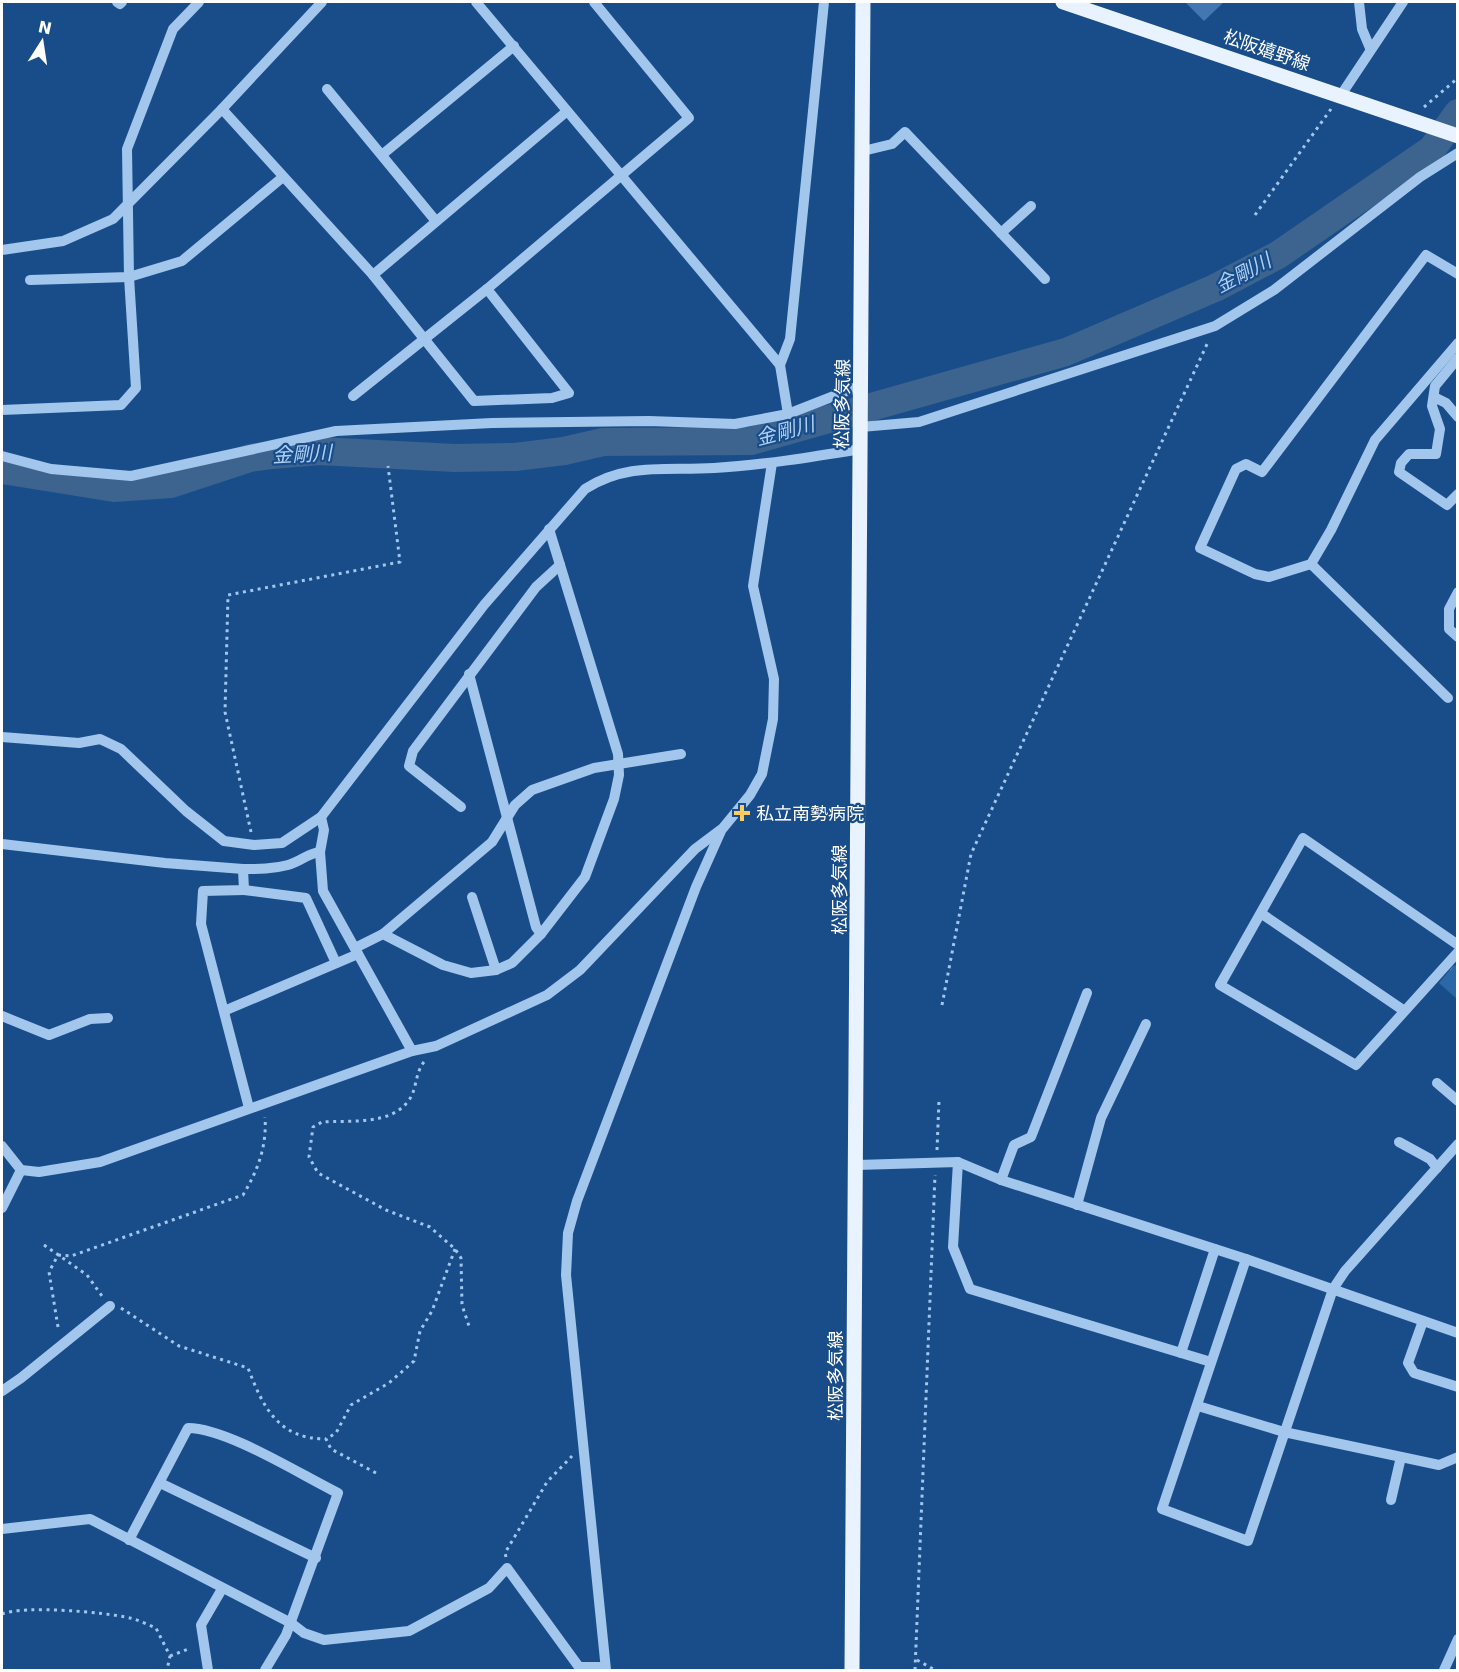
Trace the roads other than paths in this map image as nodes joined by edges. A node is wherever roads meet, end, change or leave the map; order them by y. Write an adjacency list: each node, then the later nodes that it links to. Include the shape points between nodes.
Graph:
1 (117, 2): 2 (street)
2 (122, 2)
3 (199, 2): 24 (street, via 173,29 127,149)
4 (322, 2): 16 (street)
5 (476, 2): 12 (street)
6 (594, 2): 23 (street, via 689,118)
7 (824, 2): 38 (street, via 789,339)
8 (863, 2): 19 (main road, 松阪多気線)
9 (1063, 2): 15 (main road, 松阪嬉野線)
10 (1359, 2): 13 (street, via 1362,29)
11 (1403, 2): 13 (street)
12 (514, 46): 17 (street); 21 (street)
13 (1371, 48): 15 (street)
14 (327, 89): 21 (street)
15 (1341, 95): 18 (main road, 松阪嬉野線)
16 (222, 110): 22 (street); 24 (street)
17 (566, 112): 23 (street); 26 (street)
18 (1457, 136)
19 (863, 151): 27 (street, via 892,144 905,132); 39 (main road, 松阪多気線)
20 (1458, 153): 45 (street, via 1420,177 1274,290 1215,326 919,422)
21 (382, 154): 26 (street)
22 (283, 177): 30 (street); 31 (street, via 182,261)
23 (620, 177): 34 (street); 38 (street)
24 (127, 203): 28 (street, via 113,219 63,241); 31 (street)
25 (1030, 206): 27 (street)
26 (435, 220): 30 (street)
27 (1001, 233): 32 (street)
28 (2, 250)
29 (1458, 274): 51 (street, via 1426,255 1262,472 1246,465 1236,469 1200,548 1269,577)
30 (373, 275): 35 (street)
31 (129, 277): 33 (street); 42 (street, via 136,388 121,405)
32 (1045, 279)
33 (30, 280)
34 (487, 289): 35 (street); 35 (street, via 569,393 552,398 474,401)
35 (422, 338): 40 (street)
36 (1458, 343): 51 (street, via 1375,440)
37 (1458, 358): 41 (street, via 1435,386)
38 (780, 365): 43 (street)
39 (862, 390): 43 (street); 45 (main road, 松阪多気線)
40 (353, 396)
41 (1434, 397): 44 (street, via 1446,403); 49 (street, via 1432,405 1440,429 1436,454 1409,454 1399,472 1447,505)
42 (2, 410)
43 (788, 414): 47 (street, via 735,424 492,423 336,431 131,476 51,469)
44 (1458, 417)
45 (861, 423): 46 (main road, 松阪多気線)
46 (861, 449): 48 (street); 91 (main road, 松阪多気線)
47 (2, 456)
48 (772, 463): 50 (street, via 624,471 585,489); 63 (street, via 753,586 774,679 773,720 762,774)
49 (1458, 494)
50 (549, 529): 52 (street); 61 (street, via 483,605)
51 (1311, 564): 56 (street)
52 (560, 565): 55 (street, via 536,587); 59 (street)
53 (1458, 592): 54 (street, via 1449,609 1449,629)
54 (1458, 637)
55 (469, 674): 60 (street, via 413,751 409,766); 62 (street)
56 (1448, 698)
57 (2, 737): 61 (street, via 79,742 100,739 121,749 224,841 282,843)
58 (681, 754): 59 (street)
59 (618, 764): 62 (street, via 594,768 532,790 515,805); 71 (street, via 614,799 585,877)
60 (461, 807)
61 (321, 817): 65 (street, via 324,830)
62 (508, 819): 70 (street, via 492,842); 71 (street)
63 (723, 828): 83 (street, via 695,849 614,937 547,995 436,1046); 120 (street, via 692,898 568,1233 566,1275)
64 (2, 844): 66 (street)
65 (320, 852): 66 (street, via 290,865); 73 (street, via 323,891)
66 (243, 869): 67 (street)
67 (244, 890): 75 (street, via 306,898); 78 (street, via 203,891 201,924)
68 (472, 897): 76 (street)
69 (1262, 914): 72 (street, via 1304,838); 79 (street); 79 (street, via 1220,985 1356,1065)
70 (383, 934): 73 (street); 76 (street, via 443,965 471,973)
71 (541, 934): 76 (street, via 512,963)
72 (1458, 945)
73 (356, 951): 75 (street); 83 (street)
74 (1458, 952): 79 (street)
75 (336, 963): 78 (street)
76 (496, 970)
77 (1087, 993): 94 (street, via 1031,1137 1014,1145)
78 (224, 1011): 86 (street)
79 (1403, 1011)
80 (2, 1016): 81 (street, via 48,1035 90,1019)
81 (108, 1018)
82 (1146, 1024): 95 (street, via 1101,1118)
83 (412, 1051): 86 (street)
84 (1437, 1083): 85 (street)
85 (1458, 1101)
86 (249, 1108): 93 (street, via 100,1162 39,1172)
87 (1399, 1142): 92 (street)
88 (1458, 1144): 92 (street)
89 (2, 1146): 93 (street)
90 (958, 1162): 91 (street); 94 (street); 103 (street, via 953,1246 970,1289)
91 (857, 1164): 124 (main road, 松阪多気線)
92 (1437, 1168): 99 (street, via 1345,1271)
93 (21, 1170): 96 (street)
94 (1001, 1180): 95 (street)
95 (1077, 1205): 97 (street)
96 (2, 1208)
97 (1215, 1249): 98 (street); 103 (street)
98 (1246, 1259): 99 (street); 104 (street)
99 (1334, 1289): 101 (street); 108 (street)
100 (110, 1306): 106 (street)
101 (1423, 1321): 102 (street); 105 (street, via 1408,1363 1414,1372)
102 (1458, 1333)
103 (1181, 1353): 104 (street)
104 (1211, 1362): 107 (street)
105 (1458, 1387)
106 (2, 1390)
107 (1198, 1406): 108 (street); 108 (street, via 1162,1509 1248,1541)
108 (1284, 1432): 109 (street)
109 (1401, 1457): 110 (street, via 1438,1465); 112 (street)
110 (1458, 1457)
111 (160, 1483): 114 (street); 115 (street); 115 (street, via 188,1428 202,1428 243,1445 338,1493)
112 (1391, 1500)
113 (2, 1529): 114 (street, via 90,1519)
114 (129, 1540): 116 (street)
115 (316, 1558): 117 (street)
116 (222, 1589): 117 (street); 121 (street, via 201,1625)
117 (291, 1623): 119 (street, via 324,1640 409,1631 489,1588 507,1568); 122 (street)
118 (1458, 1639): 125 (street)
119 (579, 1667): 120 (street); 123 (street)
120 (605, 1669)
121 (208, 1671)
122 (265, 1671)
123 (568, 1671)
124 (852, 1671)
125 (1444, 1671)

